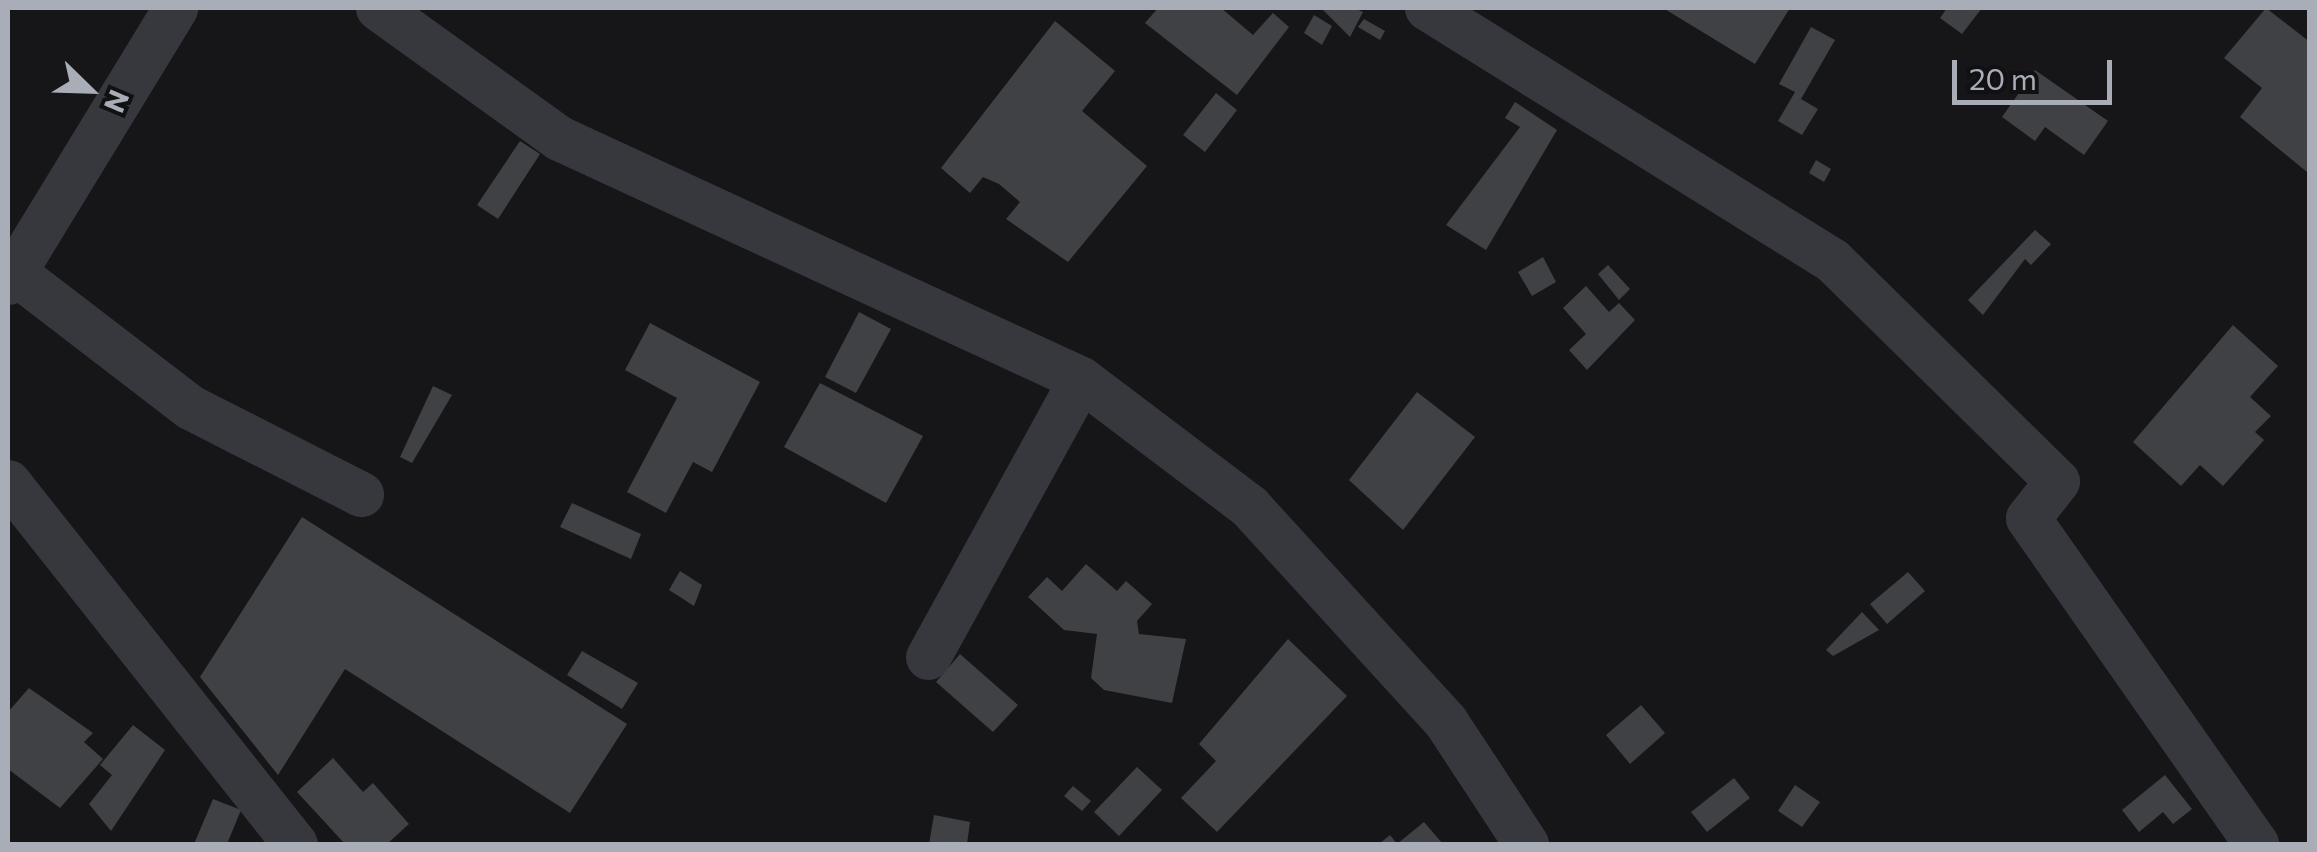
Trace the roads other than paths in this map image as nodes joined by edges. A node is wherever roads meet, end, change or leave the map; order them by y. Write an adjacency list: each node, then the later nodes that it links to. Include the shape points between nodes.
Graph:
1 (175, 8): 4 (street)
2 (378, 8): 5 (street, via 559,138)
3 (1427, 8): 11 (street, via 1832,260 2057,481 2028,518)
4 (11, 277): 7 (street, via 190,406)
5 (1080, 379): 8 (street); 10 (street, via 1249,506 1446,722)
6 (8, 482): 9 (street)
7 (360, 494)
8 (928, 656)
9 (296, 844)
10 (1526, 844)
11 (2256, 844)

